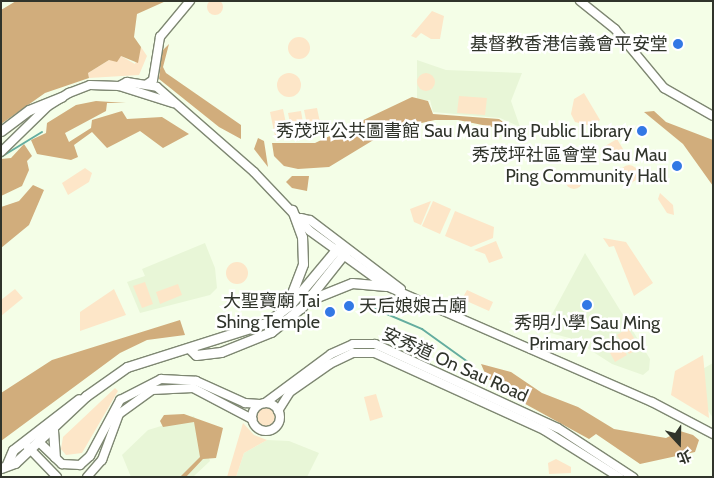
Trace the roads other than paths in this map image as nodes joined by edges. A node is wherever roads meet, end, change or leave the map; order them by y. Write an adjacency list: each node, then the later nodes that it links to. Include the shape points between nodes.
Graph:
1 (190, 1): 3 (main road, via 167,27 154,61 153,80)
2 (580, 1): 8 (main road, via 615,29 664,88)
3 (147, 84): 4 (main road, via 127,82); 5 (main road); 7 (main road)
4 (119, 86): 5 (main road); 6 (main road, via 85,88)
5 (143, 95): 7 (main road)
6 (61, 97): 9 (main road, via 29,110); 10 (main road)
7 (174, 103): 11 (main road)
8 (713, 116)
9 (1, 131)
10 (1, 152)
11 (292, 210): 12 (main road); 16 (main road, via 302,237 303,264 298,284)
12 (340, 251): 13 (main road); 14 (main road); 15 (main road); 16 (main road)
13 (386, 286): 14 (main road); 15 (main road, via 343,285)
14 (403, 290): 23 (main road)
15 (307, 302): 17 (main road, via 285,323 249,343 202,354)
16 (278, 314): 17 (main road, via 240,334 194,343)
17 (190, 349): 18 (main road, via 127,367)
18 (86, 396): 22 (main road); 25 (main road)
19 (263, 404): 20 (main road); 21 (main road); 26 (main road, via 245,403 196,381 154,381 116,405 84,463 68,466); 31 (main road, 安秀道 On Sau Road, via 332,354 353,344 375,344 558,428)
20 (278, 411): 21 (main road, via 278,423 270,430 258,428); 30 (main road, 安秀道 On Sau Road, via 290,392 336,361 358,352 375,353 544,430)
21 (252, 420): 29 (main road, via 193,388 152,390 119,414 102,460)
22 (53, 430): 24 (main road); 26 (main road)
23 (713, 434)
24 (39, 442): 25 (main road); 26 (main road)
25 (27, 446): 27 (main road, via 12,455); 27 (main road, via 15,464); 28 (main road)
26 (55, 457)
27 (4, 466)
28 (57, 477)
29 (86, 477)
30 (619, 477)
31 (633, 477)

